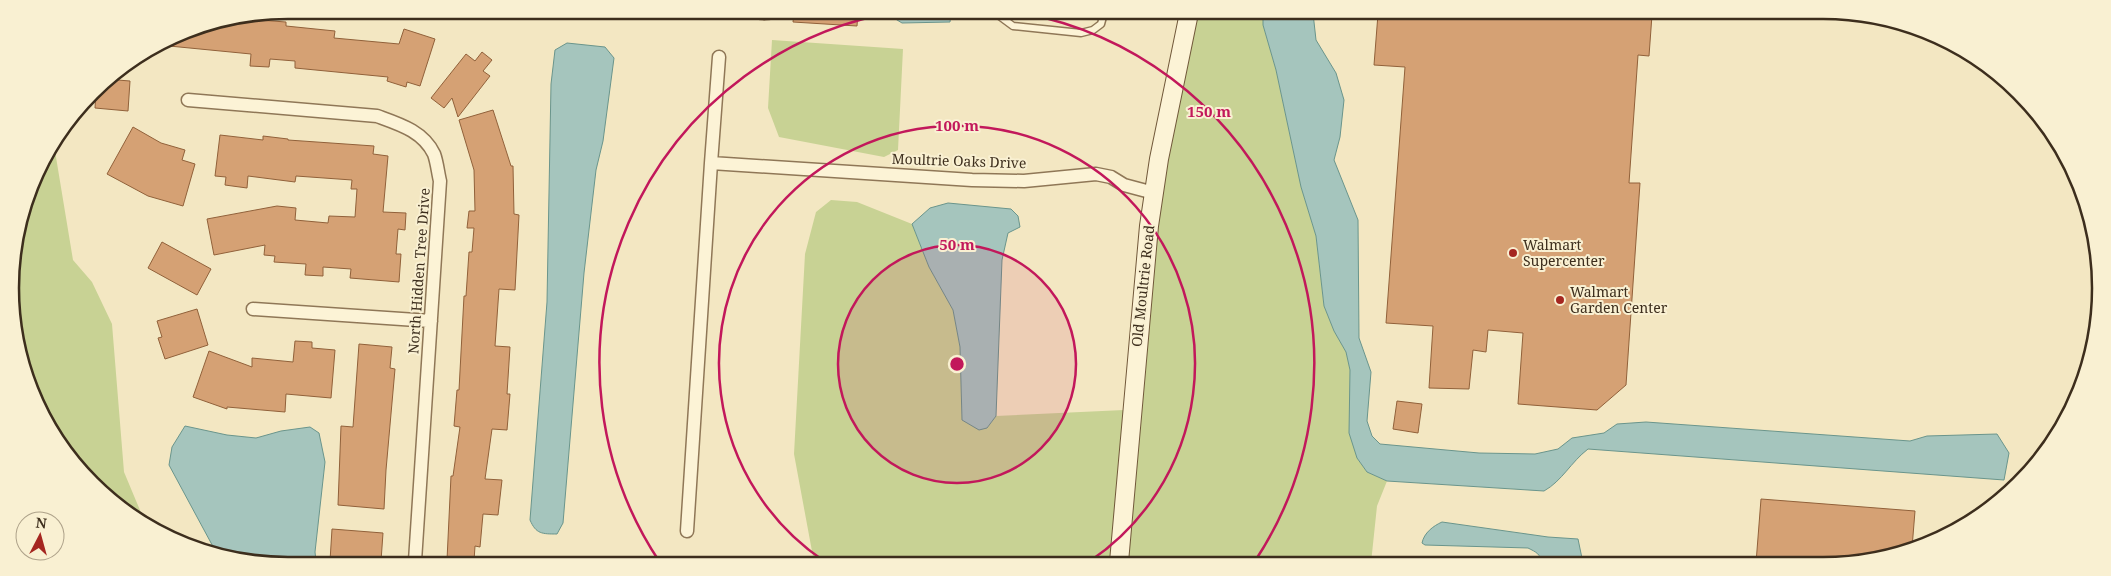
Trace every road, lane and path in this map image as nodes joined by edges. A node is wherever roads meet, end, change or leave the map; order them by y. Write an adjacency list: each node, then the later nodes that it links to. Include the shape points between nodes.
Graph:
1 (1004, 19): 2 (lane, via 1013,26 1081,34 1093,30)
2 (1102, 19)
3 (1188, 19): 7 (main road, Old Moultrie Road)
4 (719, 57): 6 (street)
5 (188, 100): 9 (street, North Hidden Tree Drive, via 377,116 421,136 434,155 440,181)
6 (711, 163): 7 (street, Moultrie Oaks Drive, via 999,180 1096,174 1111,177 1124,186); 10 (street)
7 (1154, 193): 12 (main road, Old Moultrie Road, via 1141,293)
8 (254, 309): 9 (street)
9 (431, 321): 11 (street, North Hidden Tree Drive)
10 (687, 531)
11 (415, 557)
12 (1119, 557)

